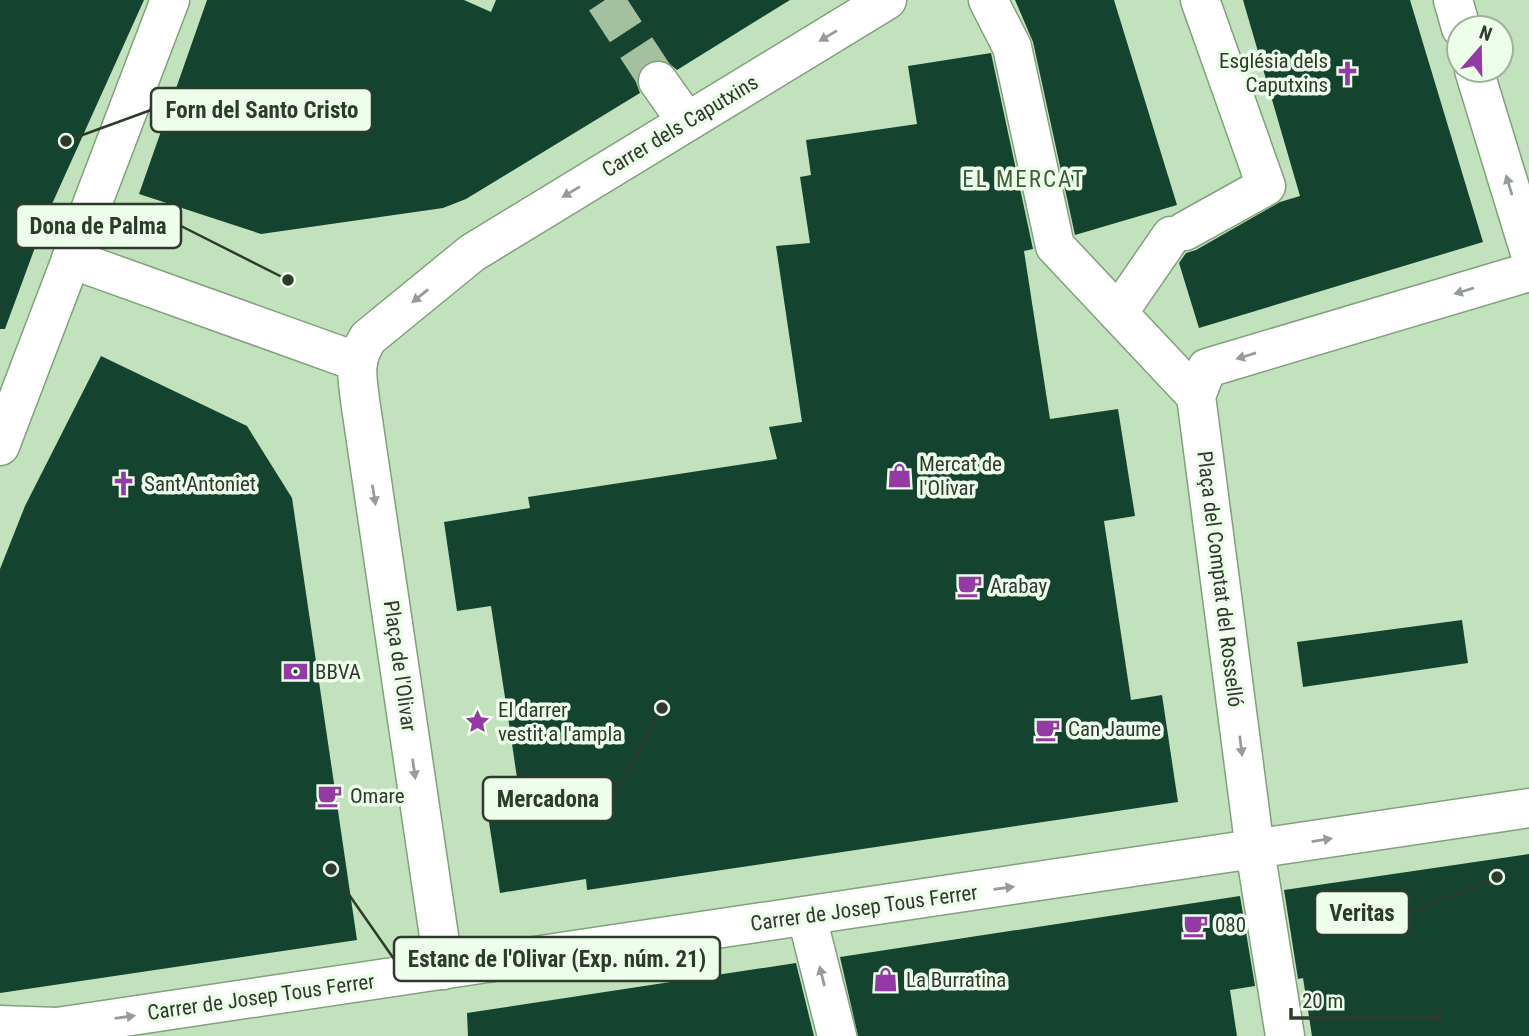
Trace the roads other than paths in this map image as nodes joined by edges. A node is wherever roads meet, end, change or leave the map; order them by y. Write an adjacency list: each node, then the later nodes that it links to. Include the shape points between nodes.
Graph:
1 (170, 0): 9 (street)
2 (887, 0): 7 (street, Carrer dels Caputxins, one-way to 7)
3 (988, 0): 11 (street, via 1012,47 1055,246)
4 (1200, 0): 11 (street, via 1266,187 1178,234)
5 (659, 81): 7 (street)
6 (1478, 84): 8 (street, one-way to 6)
7 (687, 122): 12 (street, Carrer dels Caputxins, one-way to 12, via 472,253 368,338)
8 (1529, 250)
9 (71, 258): 12 (street); 14 (street)
10 (1529, 272): 13 (street, one-way to 13, via 1207,368)
11 (1118, 313): 13 (street)
12 (358, 362): 18 (street, Plaça de l'Olivar, one-way to 18)
13 (1196, 396): 16 (street, Plaça del Comptat del Rosselló, one-way to 16)
14 (0, 446)
15 (1529, 808): 16 (street, one-way to 15)
16 (1255, 850): 17 (street, Carrer de Josep Tous Ferrer, one-way to 16); 22 (street, Plaça del Comptat del Rosselló)
17 (807, 917): 18 (street, Carrer de Josep Tous Ferrer); 21 (street, one-way to 17)
18 (444, 970): 20 (street, Carrer de Josep Tous Ferrer, one-way to 18)
19 (0, 1024): 20 (street, Carrer de Josep Tous Ferrer)
20 (54, 1031)
21 (837, 1036)
22 (1285, 1036)

